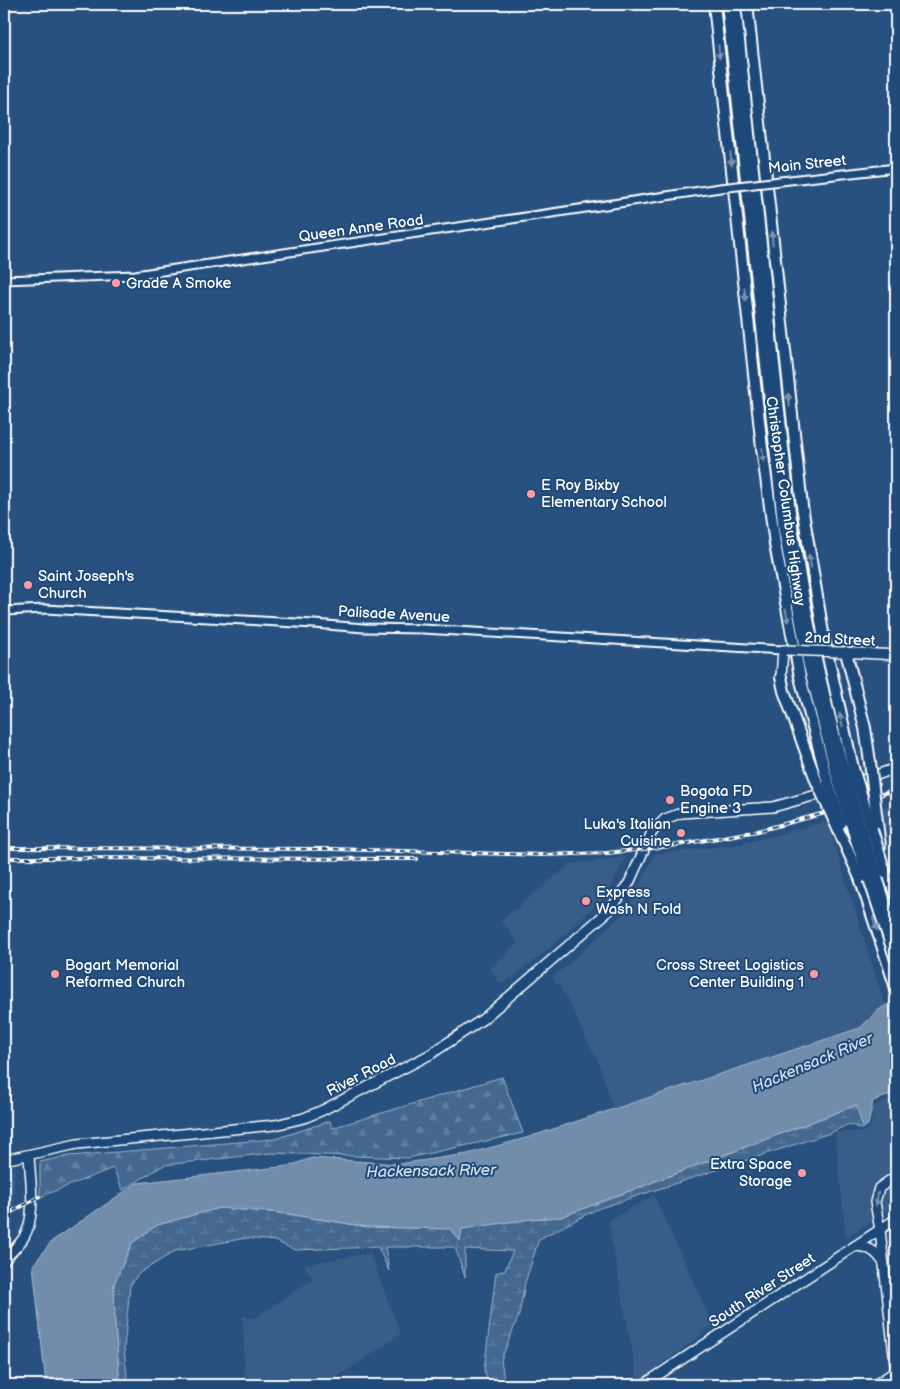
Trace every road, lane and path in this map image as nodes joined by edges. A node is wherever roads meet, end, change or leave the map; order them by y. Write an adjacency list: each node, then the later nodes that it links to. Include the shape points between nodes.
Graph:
1 (714, 4): 14 (highway, Christopher Columbus Highway, one-way to 14, via 774,544 800,677)
2 (727, 4): 14 (highway, Christopher Columbus Highway, via 784,531 807,656)
3 (735, 4): 14 (highway, Christopher Columbus Highway, via 790,512)
4 (747, 4): 14 (highway, Christopher Columbus Highway, one-way to 4, via 824,639 802,506)
5 (896, 168): 6 (street, Main Street, bridge)
6 (720, 188): 7 (street, Queen Anne Road, via 135,274)
7 (4, 280)
8 (4, 612): 9 (street, Palisade Avenue, via 55,610)
9 (785, 650): 10 (main road, 2nd Street, bridge); 12 (main road)
10 (842, 652): 11 (main road, 2nd Street); 15 (highway, bridge, via 865,728)
11 (896, 655)
12 (781, 677): 16 (highway, bridge, via 816,780)
13 (896, 768): 21 (main road, River Road, via 773,807 681,813 665,819 652,832 629,884 611,910 483,1019 430,1054 318,1112 275,1125 90,1142)
14 (840, 772): 15 (highway, Christopher Columbus Highway, bridge); 16 (highway, Christopher Columbus Highway, bridge); 18 (highway, Christopher Columbus Highway, bridge); 19 (highway, Christopher Columbus Highway, bridge, via 855,835)
15 (884, 872): 17 (highway, Christopher Columbus Highway)
16 (860, 878): 20 (highway, Christopher Columbus Highway, one-way to 20)
17 (896, 908)
18 (896, 936)
19 (896, 960)
20 (896, 988)
21 (29, 1155): 22 (main road, River Road); 27 (main road, via 31,1219 25,1236)
22 (4, 1160)
23 (896, 1178): 25 (main road, one-way to 25, via 883,1184 876,1194 874,1202)
24 (896, 1220): 25 (main road, South River Street)
25 (880, 1230): 26 (main road, South River Street); 28 (main road)
26 (855, 1246): 28 (main road, via 873,1250); 31 (main road, South River Street)
27 (4, 1261)
28 (885, 1265): 29 (main road)
29 (894, 1345): 30 (main road)
30 (896, 1372): 32 (main road); 34 (main road)
31 (643, 1385)
32 (875, 1385): 33 (main road)
33 (881, 1385)
34 (894, 1385)

